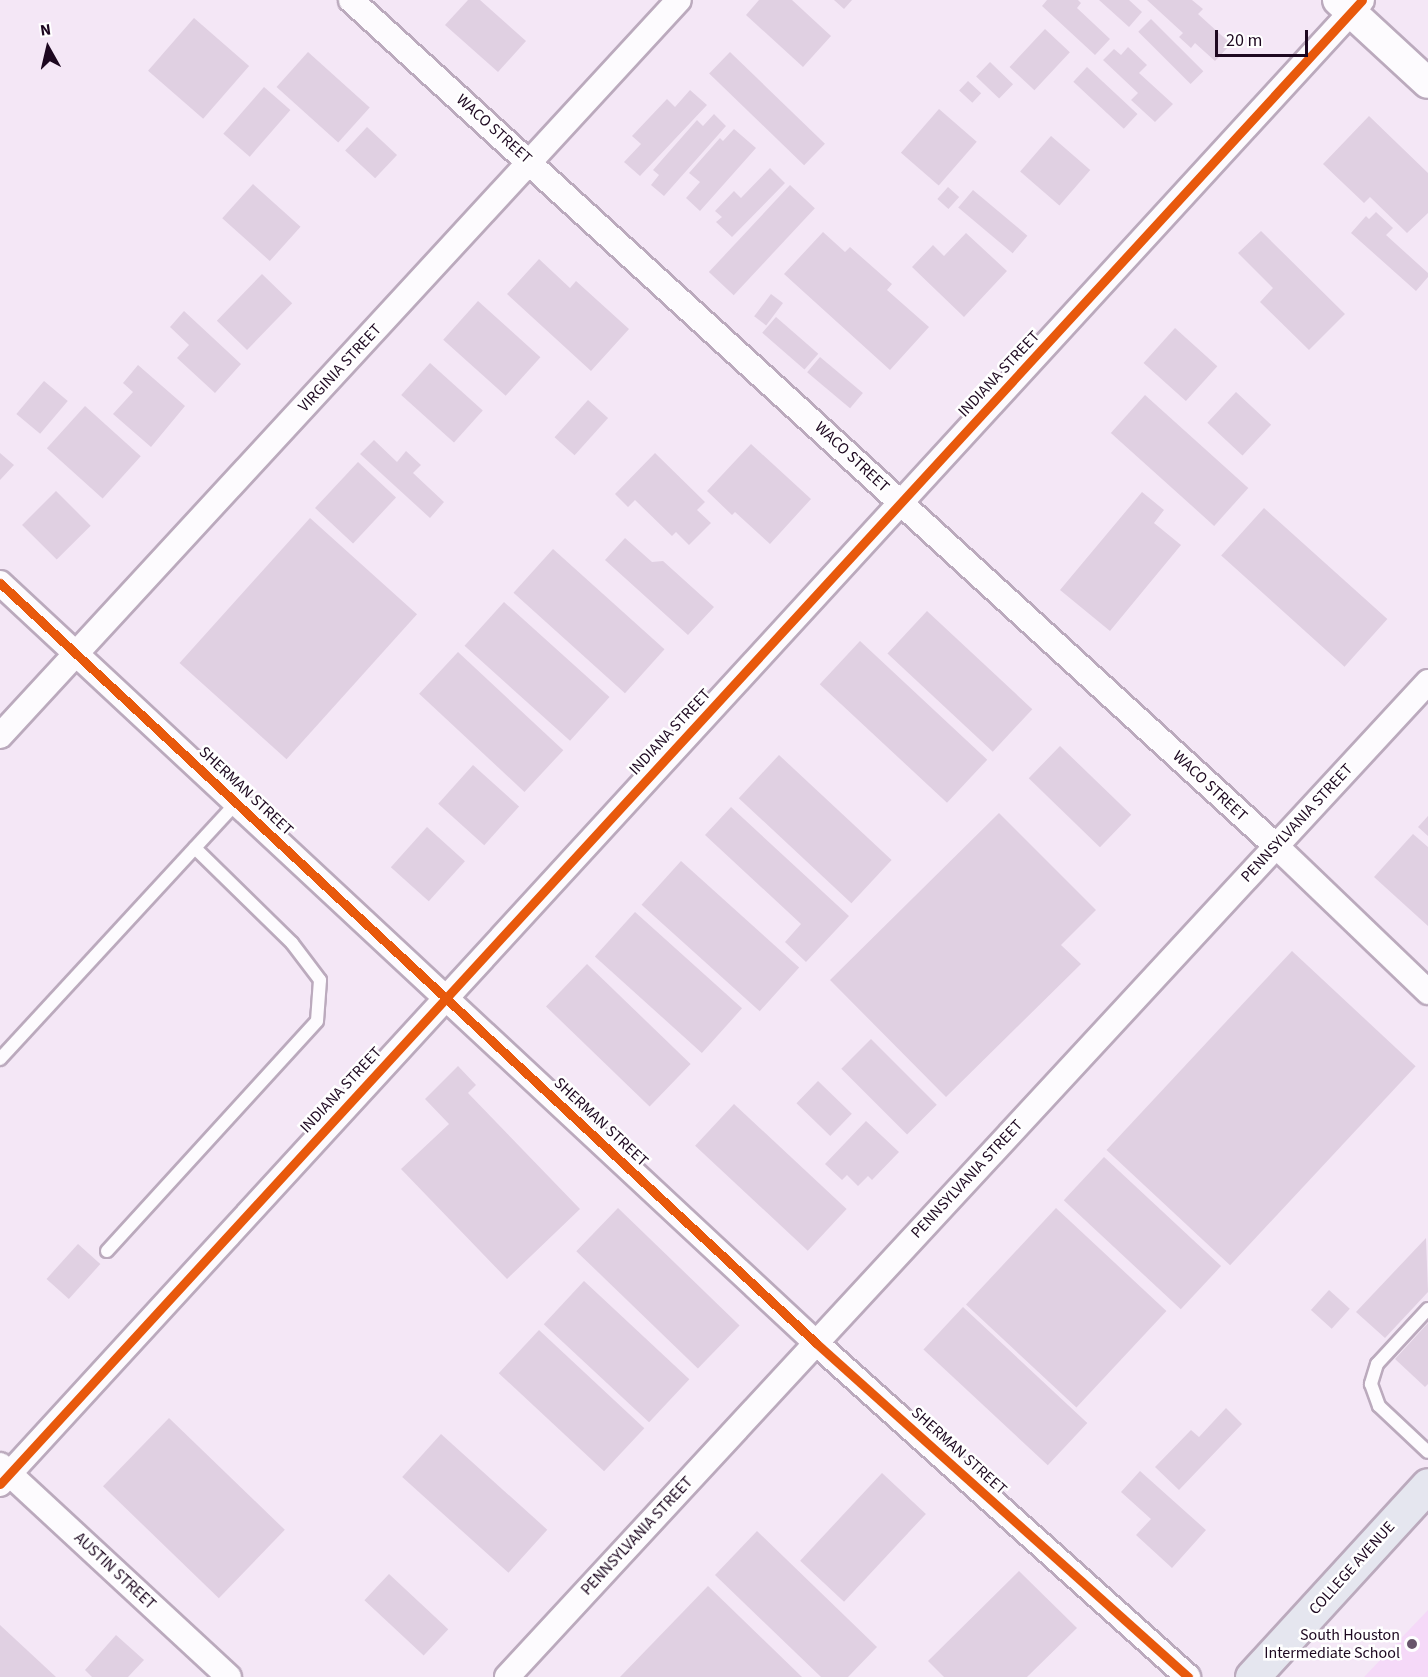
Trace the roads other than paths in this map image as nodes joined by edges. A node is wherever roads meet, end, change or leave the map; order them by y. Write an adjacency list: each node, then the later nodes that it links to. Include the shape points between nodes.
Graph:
1 (351, 0): 5 (street, WACO STREET)
2 (679, 0): 5 (street, VIRGINIA STREET)
3 (1351, 4): 4 (street); 6 (street, INDIANA STREET)
4 (1428, 83)
5 (530, 161): 6 (street, WACO STREET); 8 (street, VIRGINIA STREET)
6 (902, 502): 12 (street, WACO STREET); 15 (street, INDIANA STREET)
7 (0, 583): 8 (street, SHERMAN STREET)
8 (76, 654): 10 (street, VIRGINIA STREET); 11 (street, SHERMAN STREET)
9 (1428, 682): 12 (street, PENNSYLVANIA STREET)
10 (0, 736)
11 (236, 803): 13 (lane); 15 (street, SHERMAN STREET)
12 (1275, 846): 14 (street, WACO STREET); 19 (street, PENNSYLVANIA STREET)
13 (195, 848): 16 (lane); 17 (lane, via 292,943 320,980 317,1021)
14 (1428, 992)
15 (446, 998): 19 (street, SHERMAN STREET); 21 (street, INDIANA STREET)
16 (0, 1059)
17 (107, 1251)
18 (1428, 1309): 20 (lane, via 1377,1364 1371,1384 1379,1406)
19 (816, 1343): 24 (street, PENNSYLVANIA STREET); 25 (street, SHERMAN STREET)
20 (1428, 1452)
21 (3, 1474): 23 (street, AUSTIN STREET)
22 (1428, 1485): 26 (main road, COLLEGE AVENUE)
23 (229, 1677)
24 (507, 1677)
25 (1188, 1677)
26 (1252, 1677)

